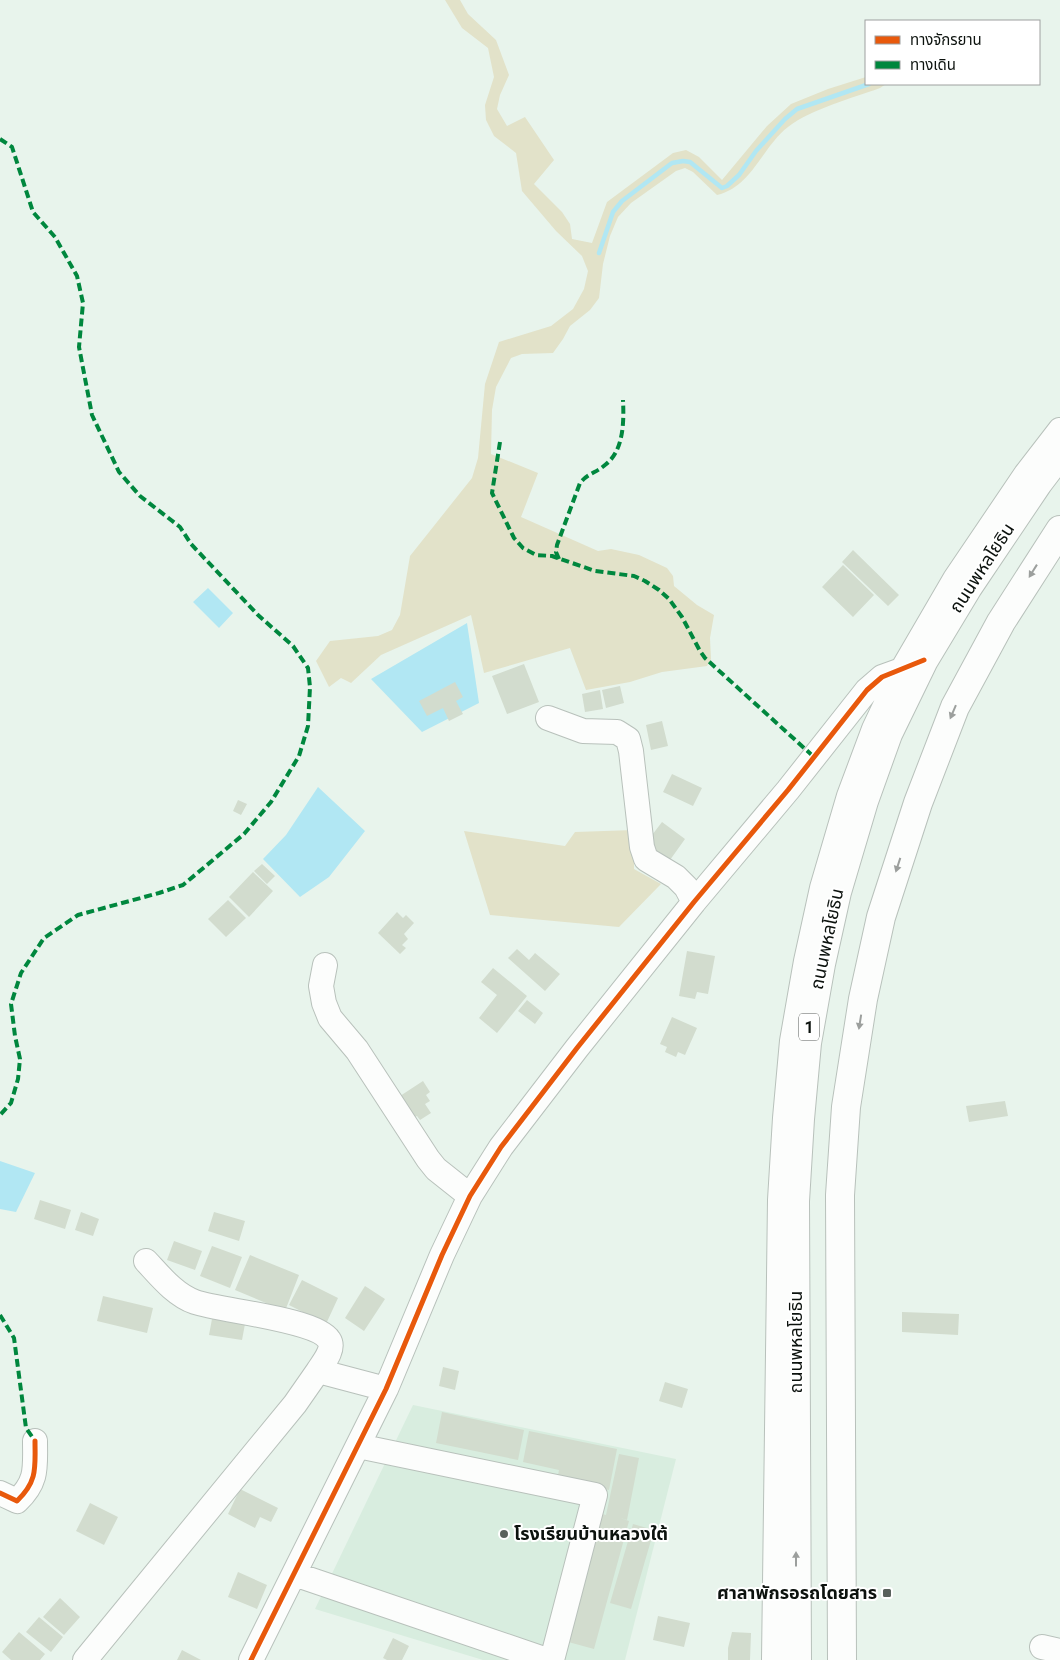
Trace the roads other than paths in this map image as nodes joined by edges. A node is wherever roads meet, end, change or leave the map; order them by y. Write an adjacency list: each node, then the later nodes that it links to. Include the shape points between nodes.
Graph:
1 (1060, 430): 4 (street, via 955,579)
2 (1060, 454): 4 (highway, ถนนพหลโยธิน / 1)
3 (1060, 530): 22 (highway, one-way to 22, via 1001,622 955,707 918,803 881,917 864,999 846,1107 840,1194)
4 (913, 665): 6 (street, via 882,677 867,690); 20 (street, via 874,728 849,796 822,888 792,1041 780,1200); 21 (highway, ถนนพหลโยธิน / 1, one-way to 4, via 796,1201 807,1043 820,964 837,892 864,801)
5 (548, 718): 6 (street, via 583,731 617,732 628,739 646,859 676,876)
6 (694, 902): 8 (street, via 501,1147)
7 (325, 966): 8 (street, via 321,986 330,1018 357,1050 428,1159)
8 (470, 1196): 11 (street)
9 (146, 1262): 10 (street, via 180,1296 319,1331 329,1339 331,1346)
10 (318, 1371): 11 (street); 16 (street, via 295,1404)
11 (386, 1389): 13 (street)
12 (35, 1441): 14 (street, via 35,1474 25,1493 17,1501)
13 (358, 1446): 15 (street); 19 (street, via 595,1495)
14 (0, 1493)
15 (294, 1574): 17 (street); 18 (street)
16 (85, 1660)
17 (251, 1660)
18 (547, 1660)
19 (552, 1660)
20 (774, 1660)
21 (796, 1660)
22 (842, 1660)

